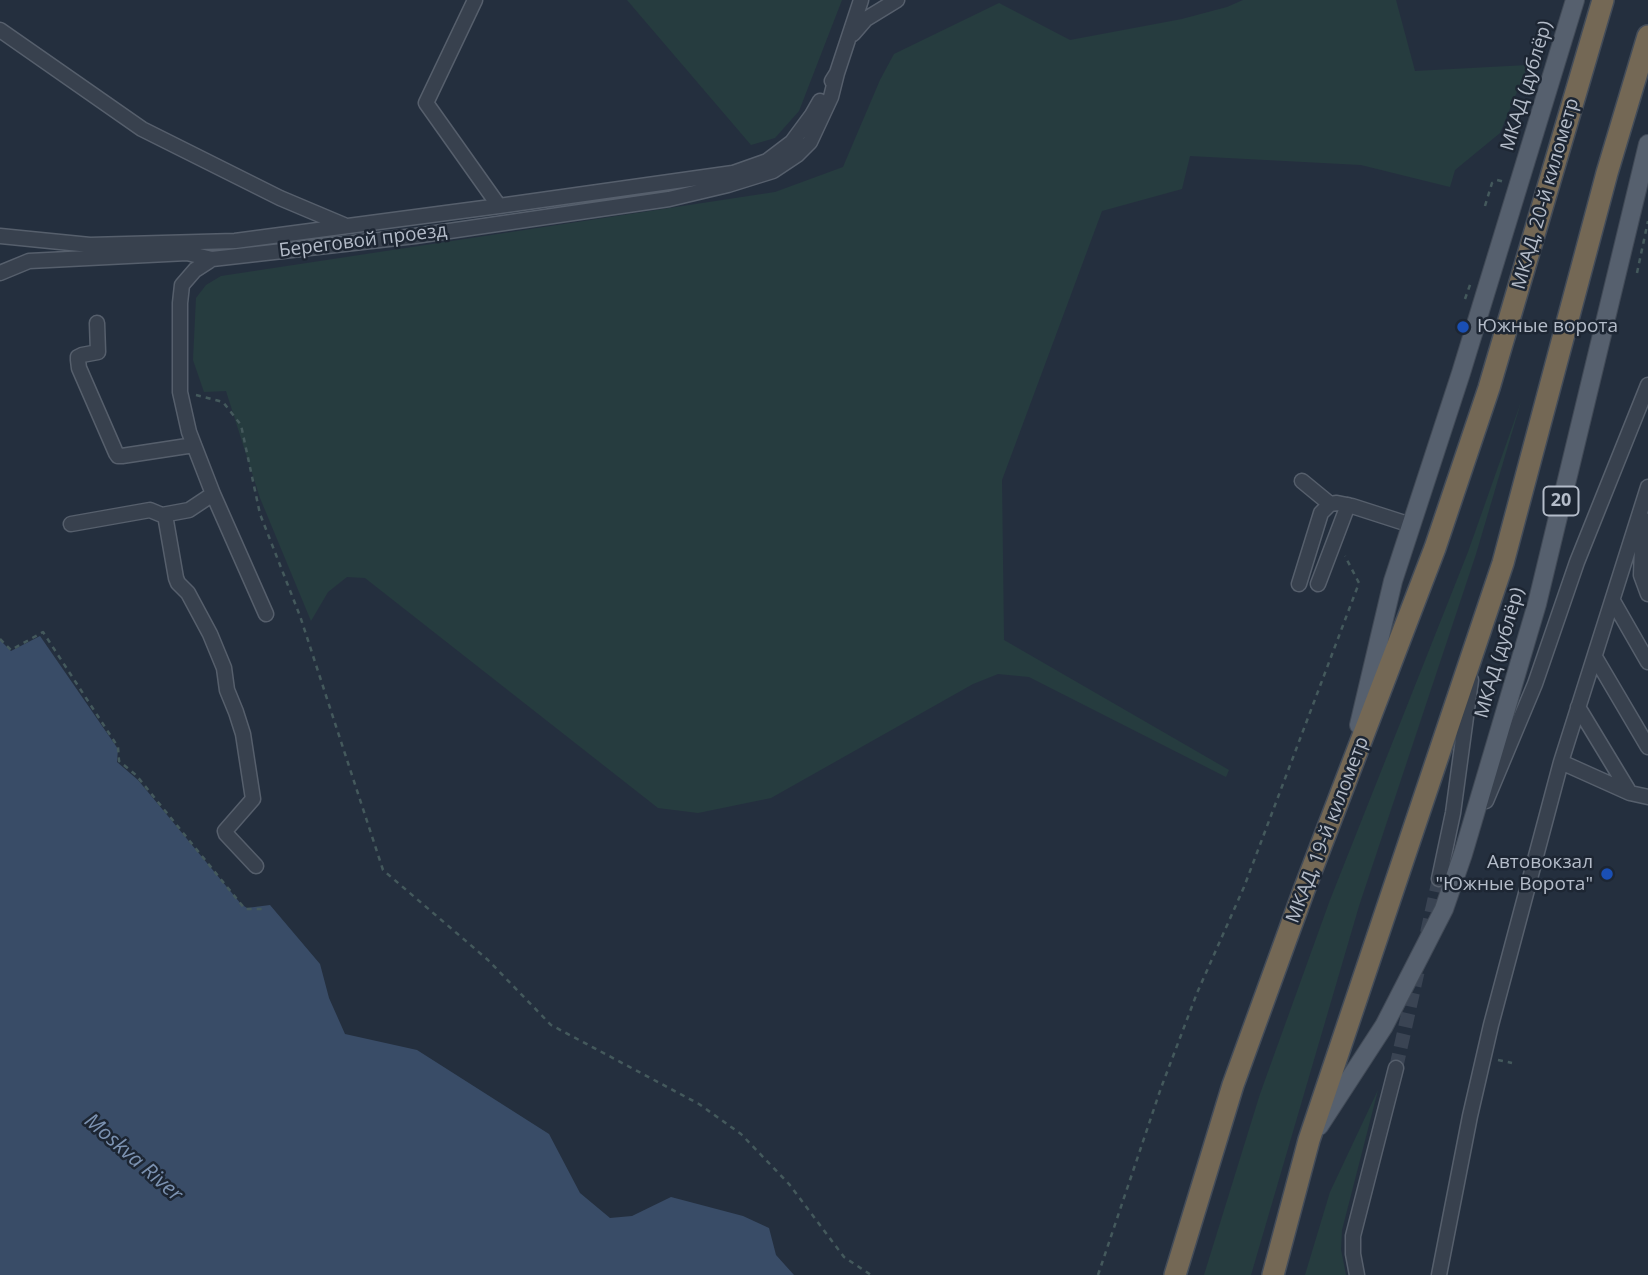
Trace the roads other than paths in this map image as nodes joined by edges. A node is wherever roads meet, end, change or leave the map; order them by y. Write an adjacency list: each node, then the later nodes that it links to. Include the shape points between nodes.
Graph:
1 (475, 0): 13 (street, via 426,103)
2 (861, 0): 10 (street)
3 (897, 0): 10 (street, via 866,19)
4 (1566, 0): 7 (street)
5 (1574, 0): 7 (main road, МКАД (дублёр))
6 (1603, 0): 20 (highway, МКАД, 20-й километр)
7 (1567, 26): 29 (main road, МКАД (дублёр))
8 (0, 30): 14 (street, via 142,130)
9 (1648, 36): 35 (highway, via 1503,562)
10 (844, 47): 11 (street)
11 (837, 73): 13 (street, via 792,142 766,161 733,173); 16 (street, Береговой проезд, via 810,142 773,171 728,185 669,199 415,236)
12 (1648, 144): 44 (main road, МКАД (дублёр) / 20, via 1537,604)
13 (499, 206): 14 (street)
14 (345, 226): 15 (street, via 235,241 90,245)
15 (0, 236)
16 (212, 259): 17 (street, Береговой проезд, via 187,253 29,261); 21 (street, via 182,285 180,303 180,391)
17 (0, 273)
18 (97, 323): 21 (street, via 98,352 78,357 79,368 118,456)
19 (1648, 385): 44 (street, via 1577,562 1535,684)
20 (1489, 388): 41 (highway, МКАД, 19-й километр)
21 (194, 445): 24 (street)
22 (1302, 481): 25 (street)
23 (1646, 493): 32 (street, via 1641,575); 33 (street)
24 (213, 494): 27 (street, via 189,510); 34 (street)
25 (1330, 504): 26 (street); 31 (street, via 1321,513)
26 (1348, 505): 29 (street); 30 (street)
27 (165, 515): 28 (street, via 150,510); 45 (street, via 176,578 210,634 243,734 253,799 226,834)
28 (71, 524)
29 (1411, 526): 41 (main road, МКАД (дублёр), via 1393,581)
30 (1318, 583)
31 (1299, 584)
32 (1648, 594)
33 (1613, 601): 36 (street); 37 (street)
34 (266, 614)
35 (1476, 641): 46 (street, via 1453,813); 48 (highway)
36 (1595, 657): 38 (street); 39 (street)
37 (1648, 662)
38 (1578, 707): 40 (street); 42 (street)
39 (1648, 747)
40 (1561, 762): 42 (street); 52 (street, via 1491,1025)
41 (1344, 790): 49 (highway, МКАД, 19-й километр, via 1233,1085)
42 (1630, 793): 43 (street)
43 (1648, 797)
44 (1463, 854): 48 (main road, МКАД (дублёр) / 20, via 1444,909 1384,1026)
45 (256, 866)
46 (1439, 879)
47 (1396, 1068): 51 (street, via 1353,1236)
48 (1309, 1140): 50 (highway)
49 (1175, 1275)
50 (1273, 1275)
51 (1357, 1275)
52 (1439, 1275)

